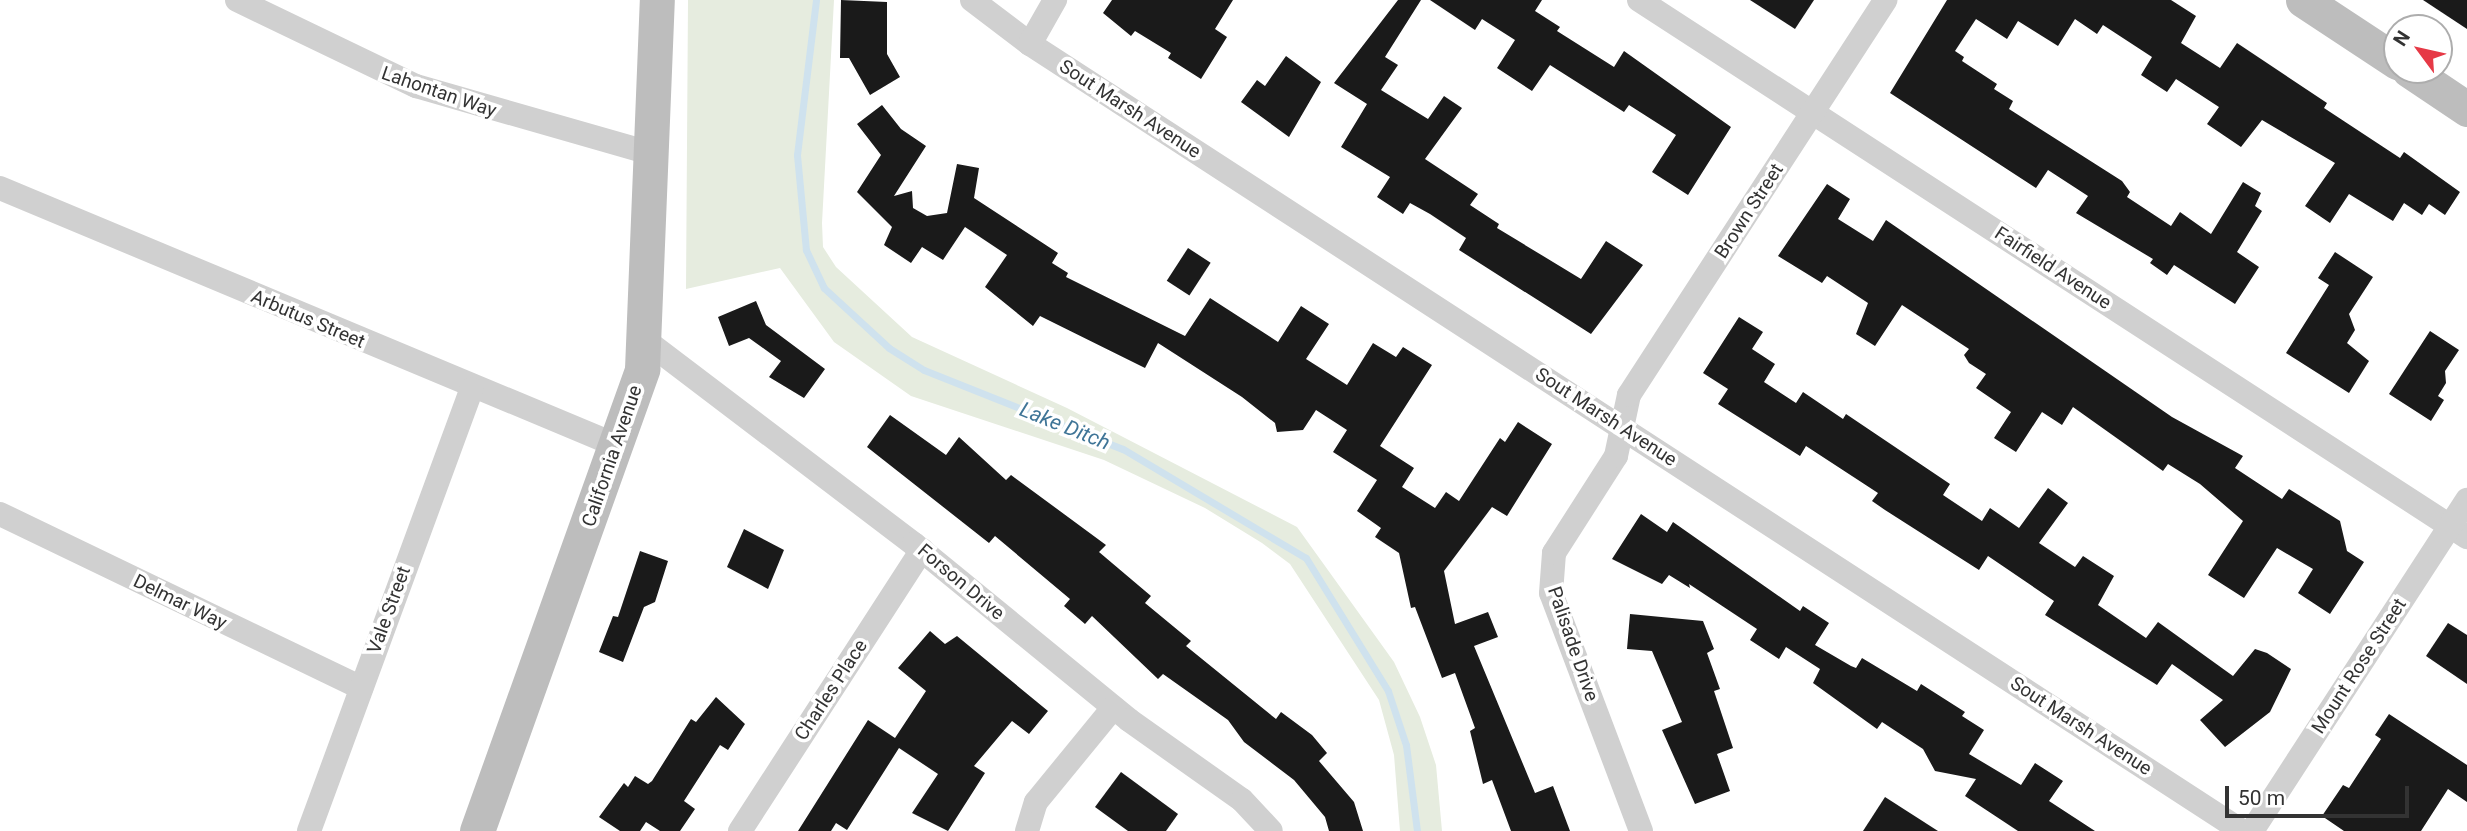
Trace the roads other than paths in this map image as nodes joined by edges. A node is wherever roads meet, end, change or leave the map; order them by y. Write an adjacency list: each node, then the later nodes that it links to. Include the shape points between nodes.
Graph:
1 (237, 0): 13 (street, Lahontan Way, via 416,86)
2 (657, 0): 13 (main road, California Avenue)
3 (972, 0): 8 (street, Sout Marsh Avenue)
4 (1055, 0): 8 (street)
5 (1639, 0): 12 (street, Fairfield Avenue)
6 (1886, 0): 12 (street, Brown Street)
7 (2303, 0): 9 (main road)
8 (1030, 44): 17 (street, Sout Marsh Avenue)
9 (2383, 53)
10 (2430, 84): 11 (main road)
11 (2467, 109)
12 (1813, 112): 17 (street, Brown Street, via 1629,395); 21 (street, Fairfield Avenue)
13 (653, 154): 15 (main road, California Avenue)
14 (0, 188): 16 (street, Arbutus Street)
15 (645, 340): 18 (main road, California Avenue, via 633,404); 22 (street, Forson Drive)
16 (471, 389): 18 (street, Arbutus Street); 23 (street, Vale Street)
17 (1622, 426): 30 (street, Palisade Drive, via 1616,456 1554,553 1550,572 1551,593); 31 (street, Sout Marsh Avenue)
18 (618, 446): 25 (main road, California Avenue)
19 (2467, 500): 21 (street, Mount Rose Street)
20 (0, 514): 23 (street, Delmar Way)
21 (2458, 531): 32 (street, Mount Rose Street)
22 (922, 550): 24 (street, Forson Drive); 27 (street, Charles Place)
23 (361, 688): 26 (street, Vale Street)
24 (1113, 708): 28 (street, via 1036,802); 29 (street, Forson Drive, via 1242,800)
25 (480, 820)
26 (309, 831)
27 (740, 831)
28 (1027, 831)
29 (1271, 831)
30 (1641, 831)
31 (2242, 831)
32 (2252, 831)

